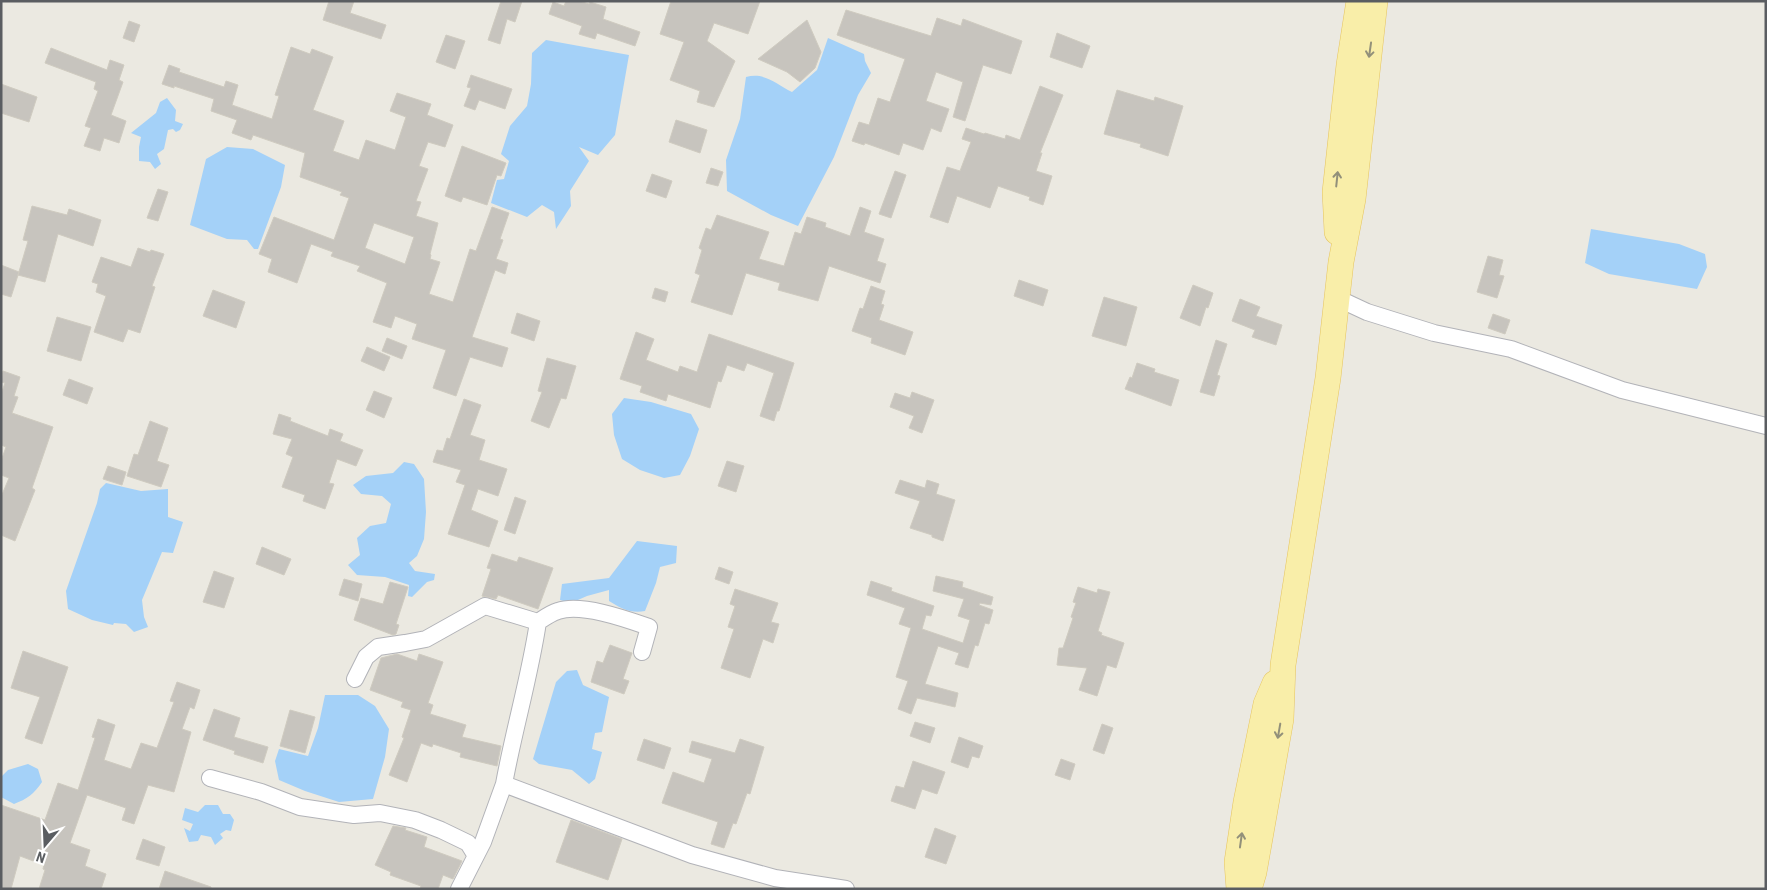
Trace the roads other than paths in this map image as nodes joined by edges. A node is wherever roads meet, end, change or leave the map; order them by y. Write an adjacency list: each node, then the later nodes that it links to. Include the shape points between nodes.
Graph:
1 (1358, 1): 3 (main road, one-way to 1, via 1335,192)
2 (1376, 1): 3 (main road, one-way to 3, via 1353,199)
3 (1341, 262): 4 (main road)
4 (1337, 298): 5 (street, via 1367,312 1434,333 1511,349 1622,390); 8 (main road, via 1328,378)
5 (1766, 426)
6 (538, 622): 7 (street, via 558,611 577,608 629,620 649,627); 9 (street, via 485,606 426,639 378,647 366,657); 11 (street)
7 (642, 652)
8 (1283, 664): 15 (main road, one-way to 8, via 1238,862 1246,802 1266,704); 16 (main road, one-way to 16, via 1281,719)
9 (355, 679)
10 (210, 778): 12 (street, via 300,807 354,815 380,813 415,820 468,843)
11 (504, 784): 12 (street); 14 (street, via 692,855 775,878)
12 (476, 856): 13 (street)
13 (459, 889)
14 (846, 889)
15 (1239, 889)
16 (1249, 889)

